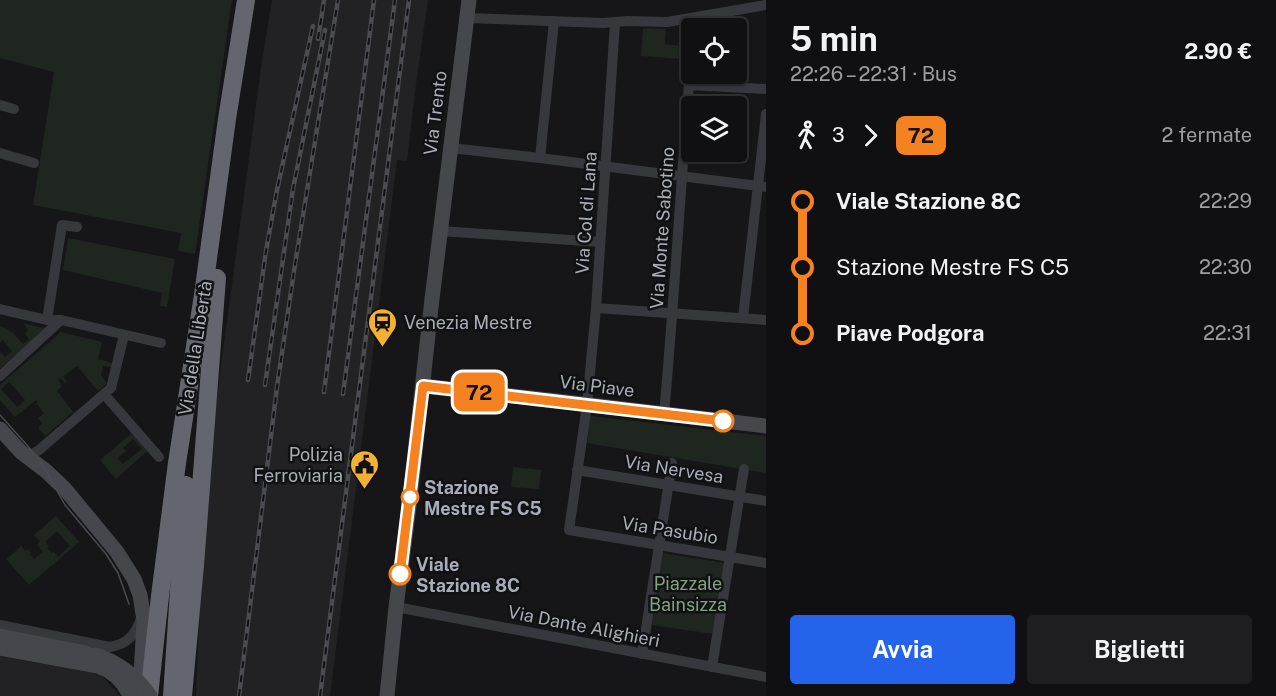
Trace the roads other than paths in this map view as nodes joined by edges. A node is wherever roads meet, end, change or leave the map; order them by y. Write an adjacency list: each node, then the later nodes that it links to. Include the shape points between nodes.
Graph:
1 (246, 0): 63 (highway, Via della Libertà, via 177,462)
2 (258, 0): 22 (highway, Via della Libertà)
3 (469, 0): 5 (street, Via Trento)
4 (766, 6): 7 (street, via 672,21)
5 (466, 18): 6 (street); 12 (street, Via Trento)
6 (554, 21): 7 (street); 14 (street)
7 (615, 23): 16 (street, Via Col di Lana)
8 (766, 89): 17 (street, Via Monte Sabotino, via 689,85)
9 (0, 105): 10 (street)
10 (14, 109)
11 (766, 114): 18 (street)
12 (451, 148): 14 (street); 20 (street, Via Trento)
13 (0, 153): 15 (street)
14 (540, 158): 16 (street)
15 (34, 163)
16 (606, 170): 17 (street); 21 (street, Via Col di Lana)
17 (682, 176): 18 (street); 25 (street, Via Monte Sabotino)
18 (762, 186): 26 (street)
19 (77, 227): 27 (street, via 62,225)
20 (440, 231): 21 (street); 33 (street, Via Trento)
21 (600, 242): 23 (street, Via Col di Lana)
22 (219, 251): 64 (highway, via 184,499); 65 (highway, Via della Libertà, bridge)
23 (596, 308): 25 (street); 35 (street, Via Col di Lana)
24 (0, 309): 27 (street)
25 (673, 314): 26 (street); 36 (street, Via Monte Sabotino)
26 (743, 318): 29 (street)
27 (47, 320): 28 (street)
28 (62, 320): 30 (street); 32 (street)
29 (766, 320)
30 (124, 335): 31 (street); 34 (street, via 111,388)
31 (161, 343)
32 (0, 376)
33 (423, 386): 35 (street, Via Piave); 51 (street, Via Trento)
34 (104, 394): 39 (street, via 39,450); 40 (street)
35 (587, 405): 36 (street, Via Piave); 43 (street, Via Col di Lana)
36 (664, 414): 37 (street, Via Piave)
37 (766, 426)
38 (0, 429): 39 (street)
39 (24, 455): 52 (street, via 58,482 117,552 137,586)
40 (159, 457)
41 (672, 463): 44 (street)
42 (744, 469): 45 (street)
43 (578, 470): 44 (street, Via Nervesa); 47 (street, Via Col di Lana)
44 (669, 485): 45 (street, Via Nervesa); 48 (street)
45 (739, 497): 46 (street, Via Nervesa); 49 (street)
46 (766, 501)
47 (569, 530): 48 (street, Via Pasubio)
48 (659, 545): 49 (street, Via Pasubio); 57 (street)
49 (730, 557): 50 (street, Via Pasubio); 58 (street)
50 (766, 563)
51 (396, 607): 57 (street, Via Dante Alighieri); 66 (street, Via Trento)
52 (143, 609): 55 (street, via 132,636); 62 (street)
53 (0, 625): 55 (street)
54 (0, 636): 63 (street, bridge, via 101,657 130,673)
55 (110, 647): 59 (street, via 112,655)
56 (0, 648): 59 (street)
57 (642, 654): 58 (street, Via Dante Alighieri)
58 (712, 667): 60 (street, Via Dante Alighieri)
59 (104, 668): 61 (street, via 122,682)
60 (766, 677)
61 (130, 696)
62 (140, 696)
63 (150, 696)
64 (172, 696)
65 (183, 696)
66 (387, 696)

